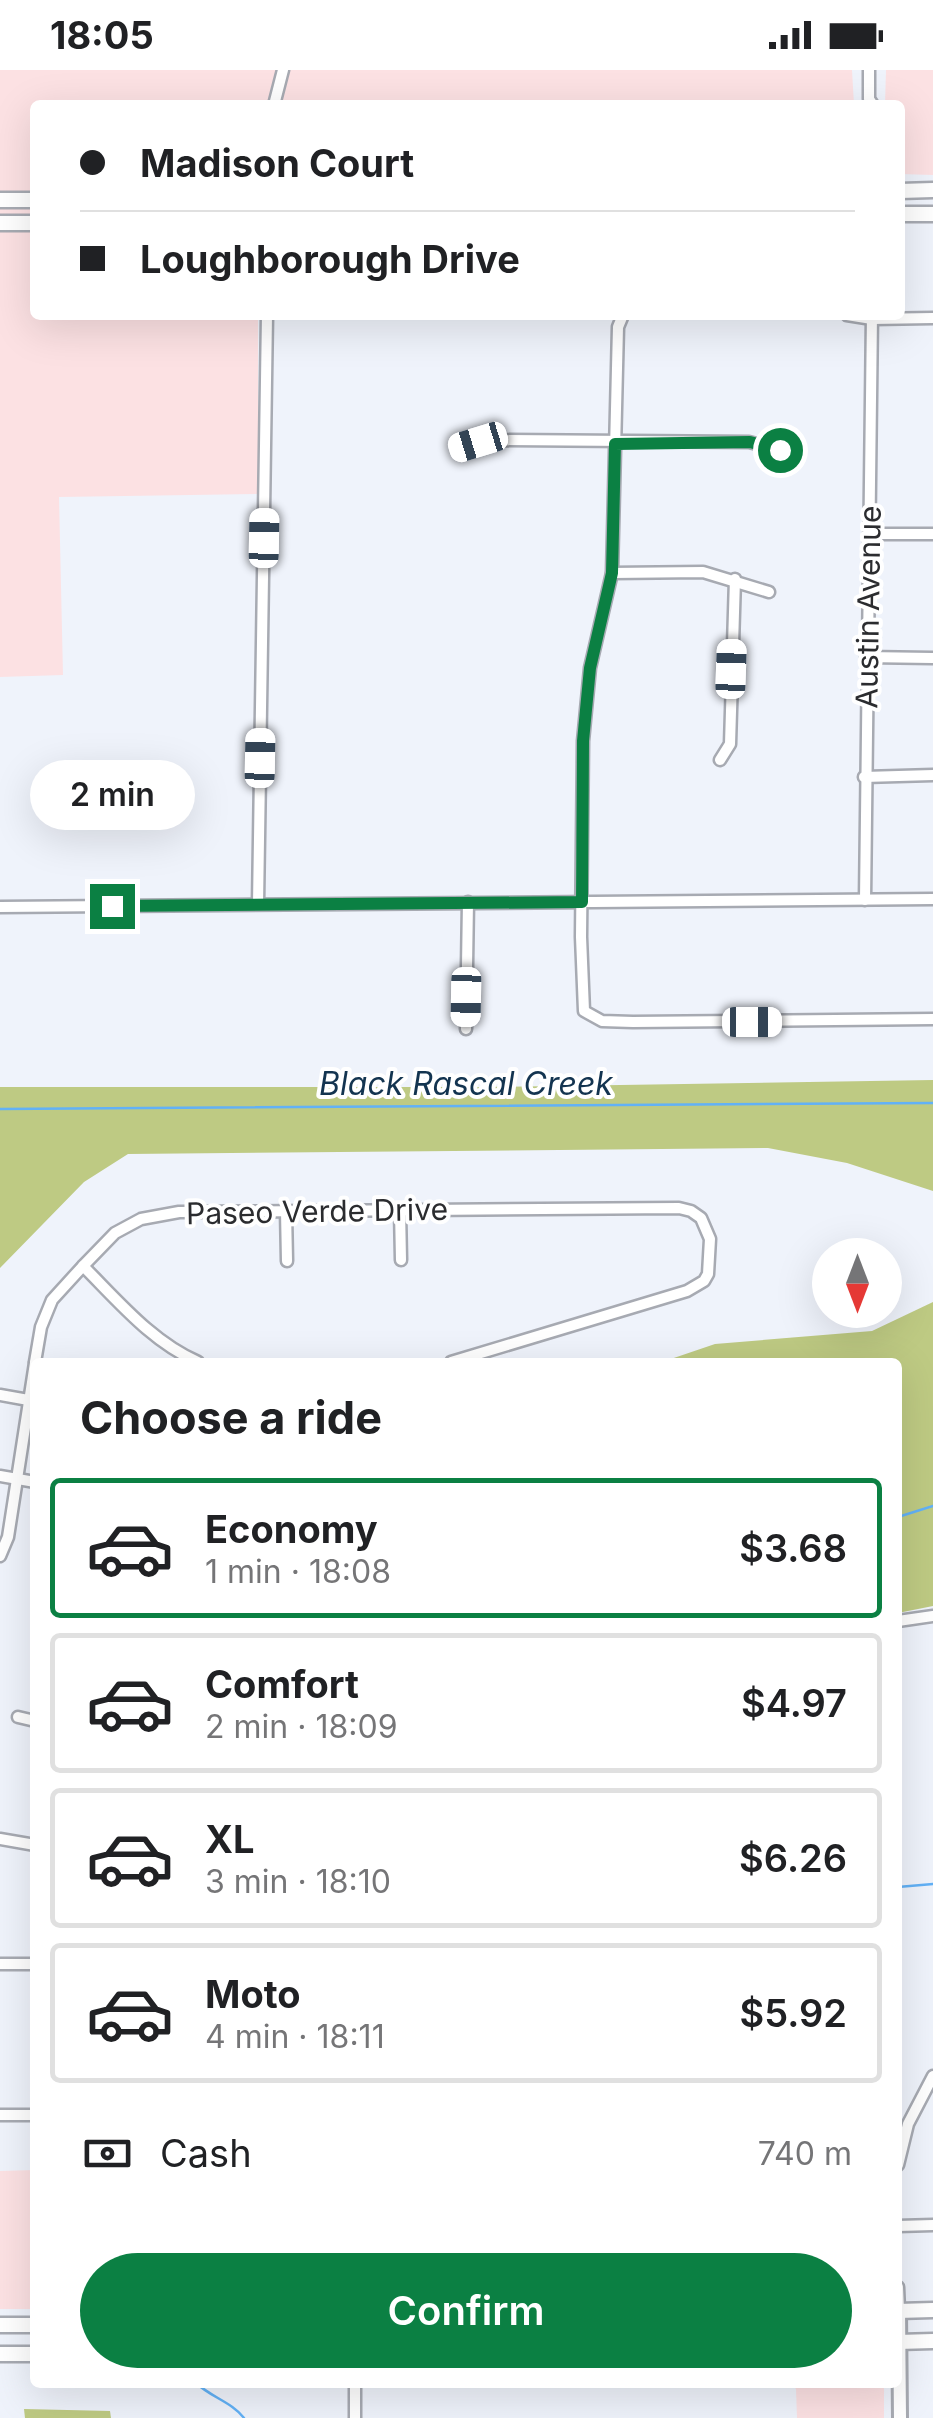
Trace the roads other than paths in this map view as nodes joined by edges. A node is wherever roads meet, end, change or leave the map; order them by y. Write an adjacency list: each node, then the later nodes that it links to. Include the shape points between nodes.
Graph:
1 (283, 70): 3 (street)
2 (870, 70): 4 (street); 5 (street)
3 (275, 100)
4 (865, 100)
5 (874, 100)
6 (933, 190): 7 (main road)
7 (905, 191)
8 (0, 200): 9 (main road)
9 (30, 200)
10 (905, 214): 11 (main road)
11 (933, 214)
12 (0, 223): 13 (main road)
13 (30, 223)
14 (905, 318): 15 (street)
15 (933, 318)
16 (267, 320): 36 (street)
17 (621, 320): 19 (street)
18 (872, 320): 22 (street, Austin Avenue)
19 (615, 444): 20 (street, via 493,440); 21 (street, via 750,442); 24 (street)
20 (458, 448)
21 (780, 450)
22 (869, 534): 23 (street); 27 (street, Austin Avenue)
23 (933, 534)
24 (612, 573): 25 (street, via 703,572); 35 (street, via 584,724)
25 (735, 580): 26 (street); 29 (street, via 730,744)
26 (769, 592)
27 (866, 657): 28 (street); 31 (street, Austin Avenue)
28 (932, 658)
29 (720, 760)
30 (933, 775): 31 (street)
31 (864, 777): 33 (street, Austin Avenue)
32 (933, 899): 33 (street)
33 (864, 900): 35 (street)
34 (468, 902): 35 (street); 36 (street); 39 (street)
35 (582, 902): 38 (street, via 582,994 584,1012 592,1018)
36 (258, 904): 37 (street)
37 (0, 907)
38 (933, 1019)
39 (466, 1029)
40 (400, 1210): 41 (street, Paseo Verde Drive); 42 (street); 47 (street, Paseo Verde Drive, via 680,1208 694,1212 709,1231 710,1268 687,1291)
41 (286, 1212): 43 (street); 44 (street, Paseo Verde Drive, via 141,1218 115,1233)
42 (401, 1260)
43 (287, 1261)
44 (83, 1266): 45 (street, Paseo Verde Drive, via 52,1300); 46 (street, via 132,1317)
45 (36, 1358)
46 (190, 1358)
47 (464, 1358)
48 (0, 1395): 49 (street)
49 (30, 1400)
50 (30, 1410): 52 (street, Paseo Verde Drive)
51 (0, 1476): 52 (street)
52 (16, 1476): 53 (street); 54 (street, Paseo Verde Drive)
53 (30, 1480)
54 (0, 1556)
55 (933, 1616): 56 (street)
56 (902, 1621)
57 (18, 1717): 58 (street)
58 (30, 1720)
59 (0, 1839): 60 (street)
60 (30, 1844)
61 (0, 1964): 62 (street)
62 (30, 1964)
63 (933, 2076): 66 (street)
64 (0, 2116): 65 (street)
65 (30, 2116)
66 (912, 2116): 67 (street); 68 (street)
67 (902, 2117)
68 (902, 2151)
69 (933, 2225): 70 (street)
70 (902, 2226)
71 (933, 2310): 72 (main road)
72 (902, 2311)
73 (30, 2324): 74 (main road)
74 (0, 2325)
75 (933, 2341): 76 (main road)
76 (902, 2342)
77 (0, 2354): 78 (main road)
78 (30, 2354)
79 (354, 2388): 81 (street)
80 (899, 2388): 82 (street)
81 (355, 2418)
82 (900, 2418)

